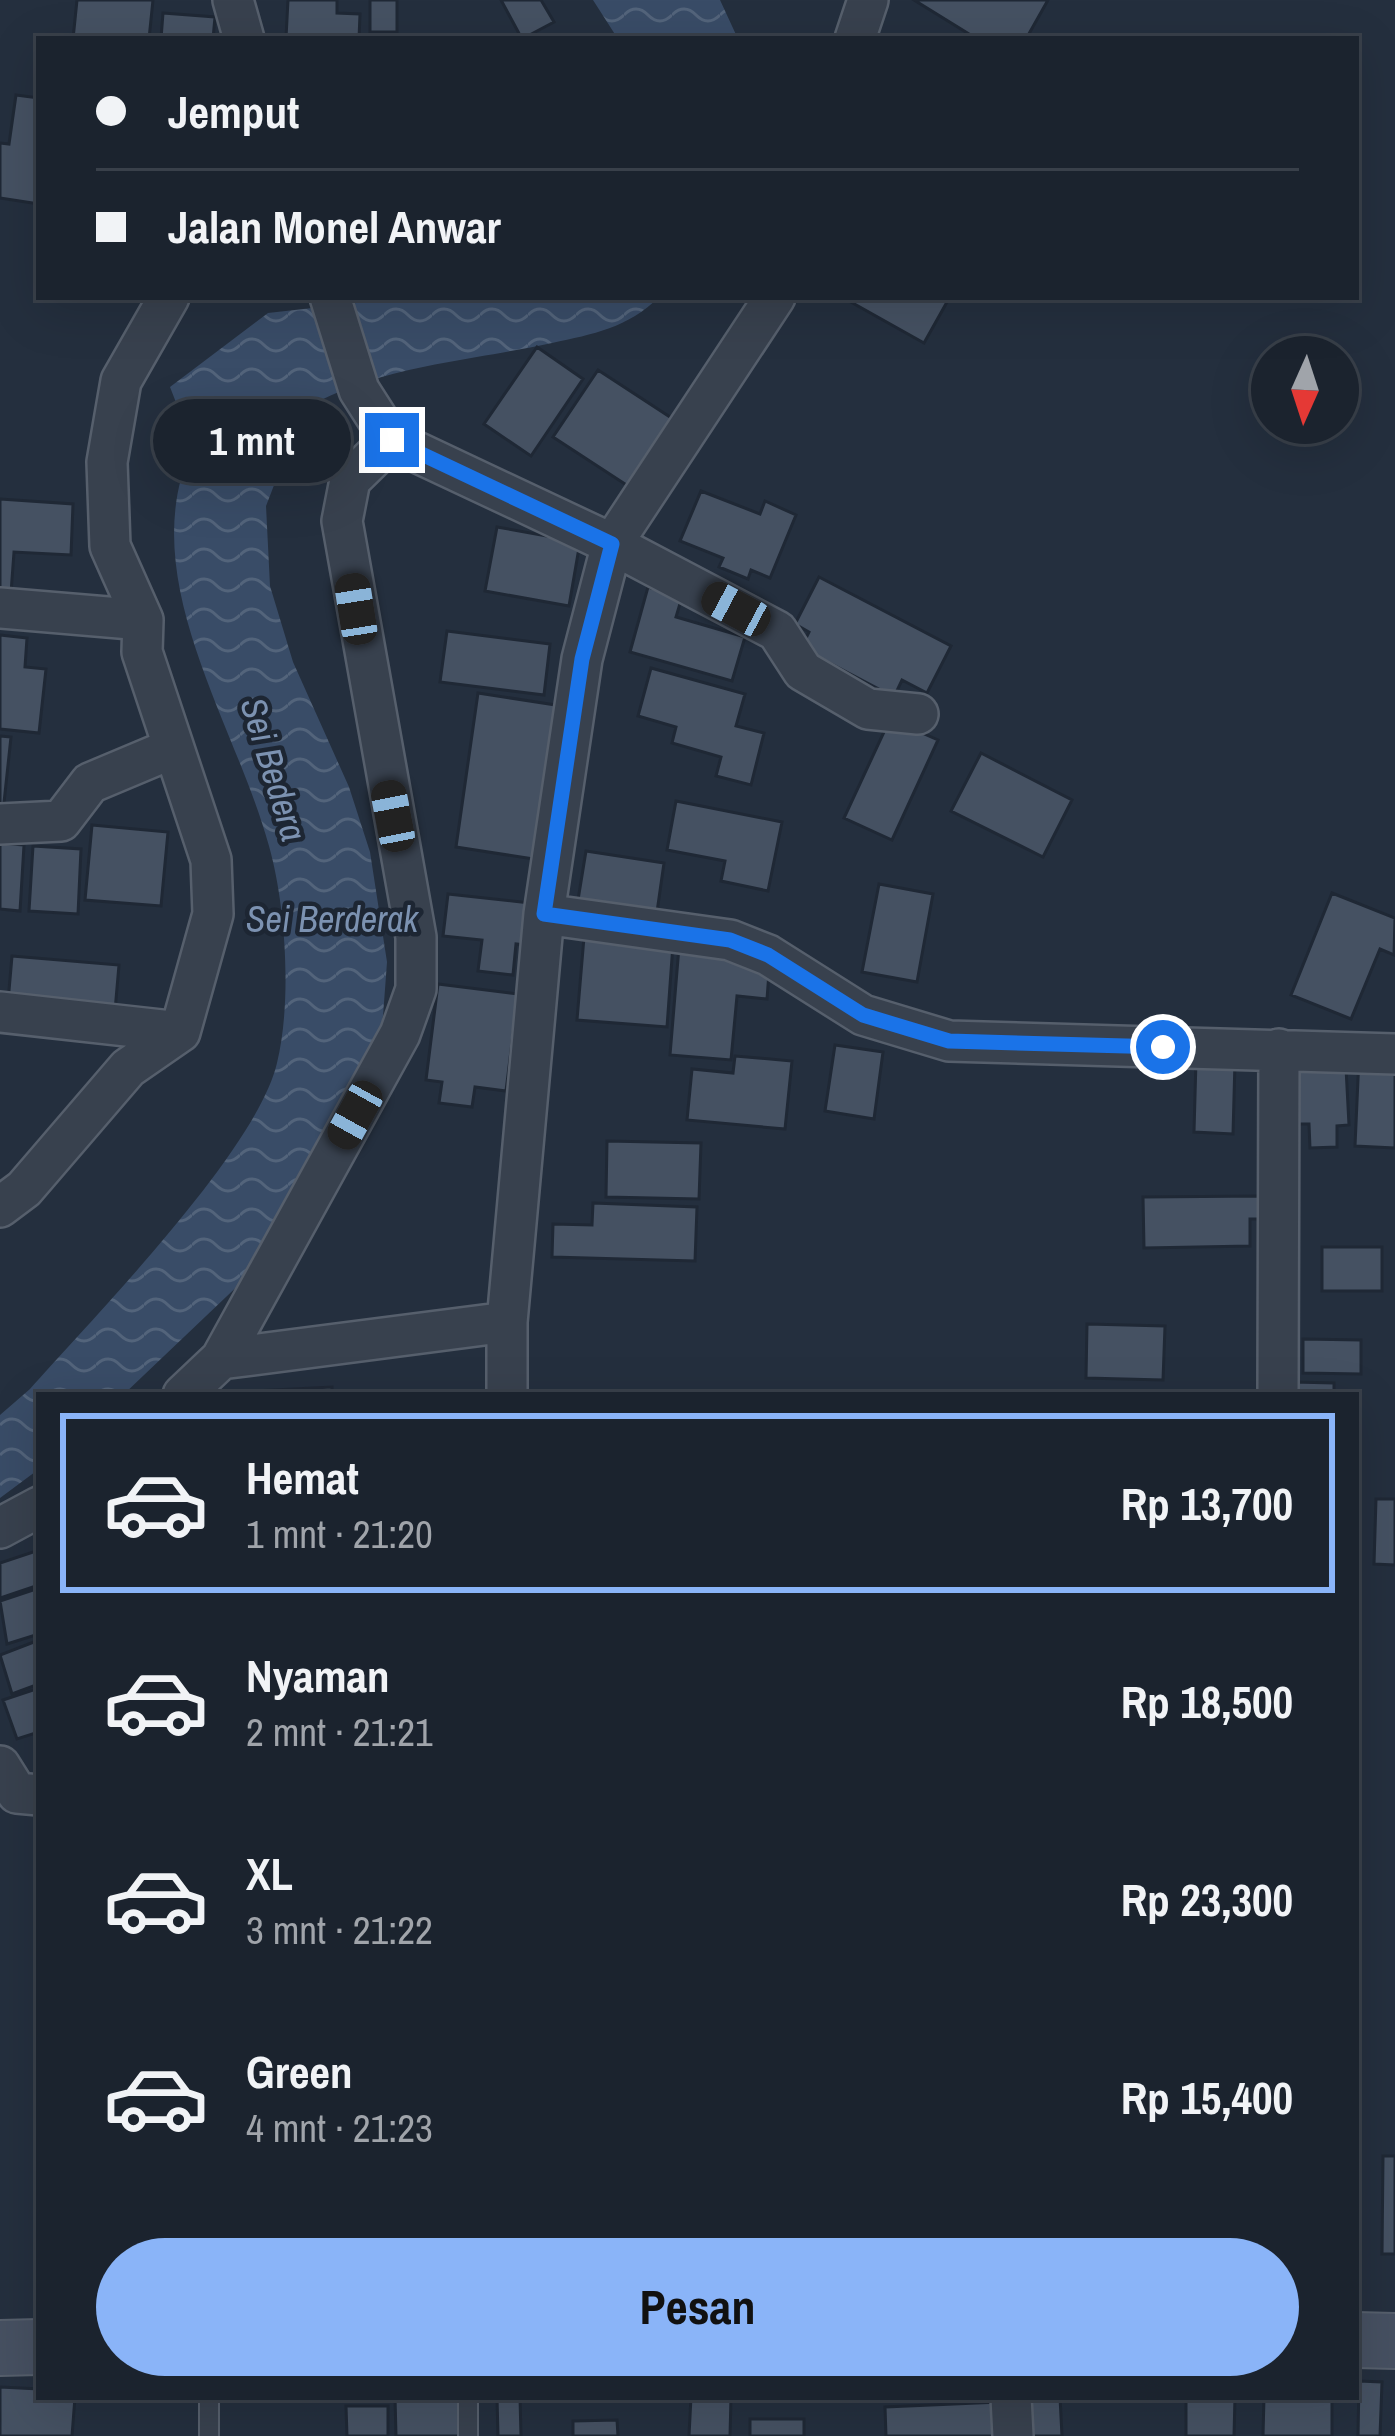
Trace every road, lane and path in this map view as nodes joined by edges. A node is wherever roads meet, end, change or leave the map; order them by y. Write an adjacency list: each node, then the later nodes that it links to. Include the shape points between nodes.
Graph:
1 (233, 0): 3 (street)
2 (868, 0): 4 (street)
3 (243, 36)
4 (856, 36)
5 (167, 300): 11 (street, via 121,381 107,462 110,546)
6 (331, 300): 8 (street, via 359,390)
7 (773, 300): 9 (street)
8 (392, 440): 9 (street); 22 (street, via 350,480 341,520 416,938 416,989 400,1034)
9 (612, 544): 12 (street, via 777,631 803,671 868,709); 15 (street, via 582,659)
10 (0, 608): 11 (street)
11 (143, 620): 13 (street, via 142,652)
12 (918, 714)
13 (171, 749): 14 (street, via 90,783 61,821); 17 (street, via 211,860 213,914)
14 (0, 824)
15 (544, 914): 18 (street, via 730,940 863,1015 949,1041); 21 (street)
16 (0, 1012): 17 (street)
17 (181, 1032): 20 (street, via 128,1068)
18 (1279, 1049): 19 (street); 25 (street)
19 (1395, 1054)
20 (0, 1207)
21 (507, 1322): 22 (street); 24 (street)
22 (220, 1359): 23 (street)
23 (186, 1392)
24 (507, 1392)
25 (1277, 1392)
26 (36, 1510): 27 (street)
27 (0, 1528)
28 (0, 1766): 29 (street, via 16,1793)
29 (36, 1795)
30 (1359, 2340): 31 (street)
31 (1395, 2341)
32 (36, 2347): 33 (street)
33 (0, 2348)
34 (209, 2400): 37 (lane)
35 (468, 2400): 38 (lane)
36 (1011, 2400): 39 (street)
37 (209, 2436)
38 (468, 2436)
39 (1013, 2436)

